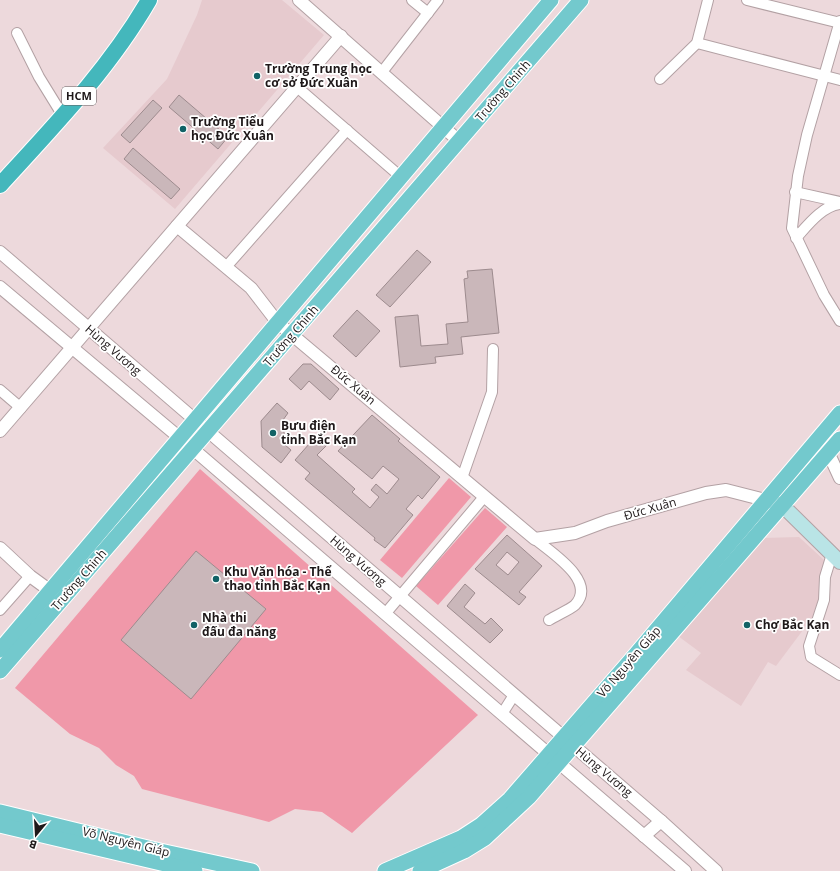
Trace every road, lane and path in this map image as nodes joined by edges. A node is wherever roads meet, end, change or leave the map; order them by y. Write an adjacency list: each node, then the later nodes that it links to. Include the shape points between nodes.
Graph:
1 (149, 0): 19 (highway, HCM, via 120,47)
2 (299, 0): 12 (street)
3 (412, 0): 9 (street)
4 (438, 0): 9 (street)
5 (581, 0): 22 (main road, Trường Chinh)
6 (708, 0): 13 (street)
7 (747, 0): 10 (street)
8 (547, 1): 20 (main road, Trường Chinh)
9 (428, 13): 14 (street)
10 (840, 22): 15 (street)
11 (17, 33): 19 (street, via 39,78)
12 (341, 36): 14 (street); 18 (street)
13 (697, 43): 15 (street); 16 (street)
14 (382, 72): 20 (street)
15 (824, 76): 17 (street); 25 (street, via 807,135)
16 (660, 79)
17 (840, 80)
18 (297, 87): 21 (street); 29 (street)
19 (64, 116): 24 (highway, HCM)
20 (444, 127): 22 (street); 23 (main road, Trường Chinh)
21 (348, 130): 23 (street); 32 (street)
22 (459, 141): 28 (main road, Trường Chinh)
23 (401, 177): 27 (main road, Trường Chinh)
24 (0, 185)
25 (795, 192): 26 (street); 30 (street, via 792,228)
26 (840, 203): 30 (street, via 816,216)
27 (375, 209): 28 (main road); 35 (main road, Trường Chinh)
28 (390, 221): 37 (main road, Trường Chinh)
29 (177, 226): 32 (street, Đức Xuân); 36 (street)
30 (796, 238): 34 (street)
31 (0, 252): 36 (street, Hùng Vương)
32 (226, 267): 35 (street, Đức Xuân, via 251,288)
33 (0, 287): 38 (street, Hùng Vương)
34 (840, 321)
35 (278, 322): 37 (street, Đức Xuân); 43 (main road, Trường Chinh)
36 (88, 329): 38 (street); 43 (street, Hùng Vương)
37 (292, 334): 45 (main road, Trường Chinh); 50 (street, Đức Xuân)
38 (72, 348): 41 (street); 46 (street, Hùng Vương)
39 (493, 350): 50 (street, via 492,392)
40 (0, 390): 41 (street)
41 (21, 408): 44 (street)
42 (840, 413): 53 (main road, Võ Nguyên Giáp)
43 (195, 421): 45 (street, Hùng Vương); 46 (main road, Trường Chinh)
44 (0, 431)
45 (208, 431): 48 (main road, Trường Chinh); 60 (street, Hùng Vương)
46 (180, 438): 48 (street, Hùng Vương); 59 (main road, Trường Chinh)
47 (840, 439): 49 (main road, Võ Nguyên Giáp)
48 (193, 449): 59 (main road, Trường Chinh); 62 (street, Hùng Vương)
49 (828, 452): 51 (street); 54 (main road, Võ Nguyên Giáp)
50 (462, 478): 52 (street, Đức Xuân)
51 (840, 478)
52 (484, 496): 55 (street, Đức Xuân); 60 (street)
53 (766, 500): 54 (main road); 55 (street, Đức Xuân, via 726,490 706,493 606,521 575,533); 69 (main road, Võ Nguyên Giáp)
54 (782, 505): 57 (main road); 69 (main road, Võ Nguyên Giáp)
55 (534, 539): 63 (street, Đức Xuân, via 569,568 581,586 579,599 574,606)
56 (0, 548): 58 (street)
57 (836, 558): 66 (street, via 825,578 824,600 809,646 811,657)
58 (30, 576): 59 (street); 61 (street)
59 (56, 596): 64 (main road, Trường Chinh); 65 (main road, Trường Chinh)
60 (399, 597): 62 (street); 67 (street, Hùng Vương)
61 (0, 610)
62 (385, 614): 68 (street, Hùng Vương)
63 (549, 620)
64 (0, 650)
65 (0, 671)
66 (840, 675)
67 (514, 695): 68 (street); 69 (street, Hùng Vương)
68 (502, 714): 70 (street, Hùng Vương)
69 (568, 742): 70 (main road, Võ Nguyên Giáp); 72 (street, Hùng Vương)
70 (554, 759): 74 (street, Hùng Vương); 77 (main road, Võ Nguyên Giáp, via 481,825 461,838); 78 (main road, Võ Nguyên Giáp, via 529,797 485,838 464,851)
71 (0, 812): 76 (main road, Võ Nguyên Giáp)
72 (661, 821): 74 (street); 80 (street, Hùng Vương)
73 (0, 825): 75 (main road, Võ Nguyên Giáp)
74 (644, 836): 79 (street, Hùng Vương)
75 (195, 871)
76 (252, 871)
77 (384, 871)
78 (420, 871)
79 (685, 871)
80 (716, 871)

